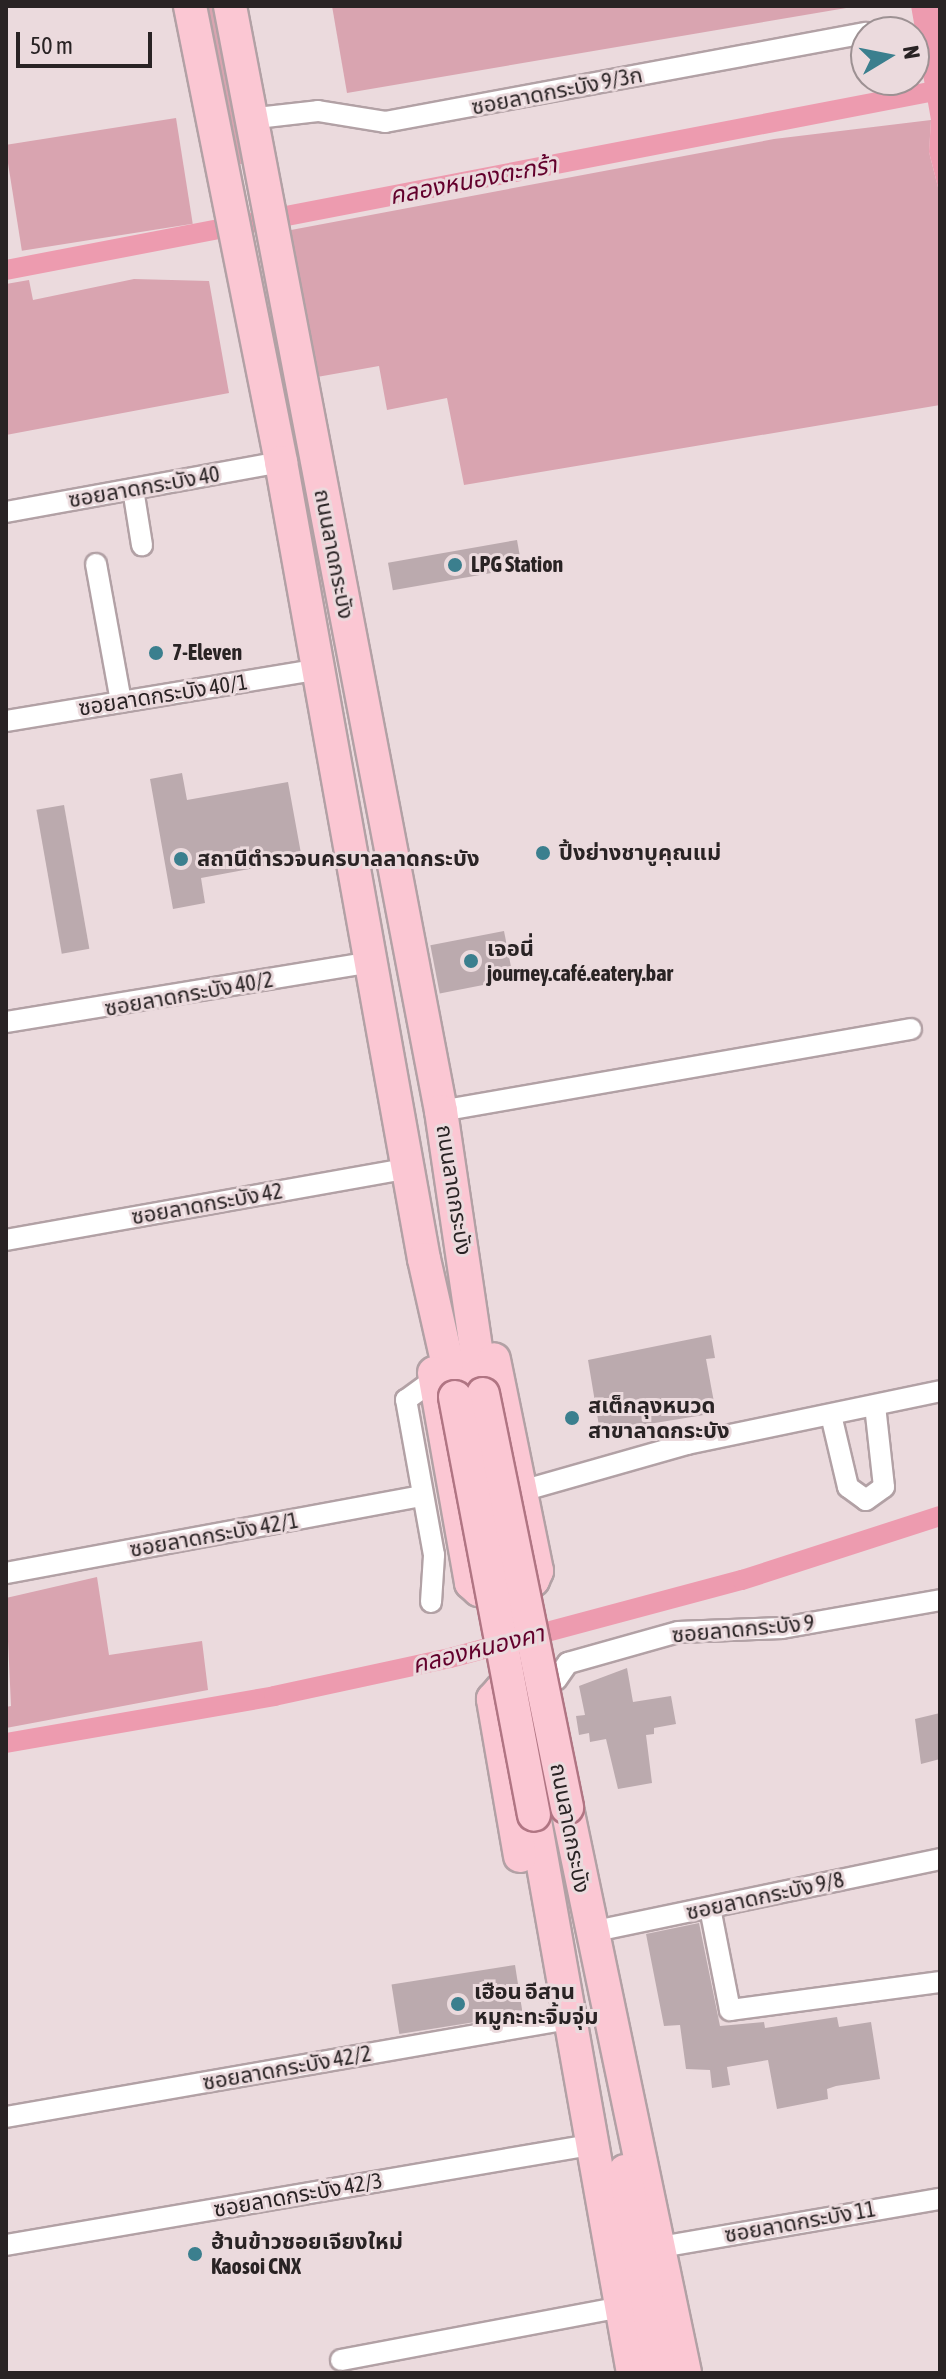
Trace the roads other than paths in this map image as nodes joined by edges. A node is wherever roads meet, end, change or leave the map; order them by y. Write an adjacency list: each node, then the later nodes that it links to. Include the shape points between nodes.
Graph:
1 (190, 6): 5 (main road, ถนนลาดกระบัง)
2 (230, 6): 4 (main road, ถนนลาดกระบัง)
3 (850, 36): 4 (street, ซอยลาดกระบัง 9/3ก, via 397,121 370,123 318,111)
4 (249, 125): 13 (main road, ถนนลาดกระบัง)
5 (281, 462): 6 (street, ซอยลาดกระบัง 40); 10 (main road, ถนนลาดกระบัง)
6 (133, 489): 7 (street, ซอยลาดกระบัง 40); 8 (street)
7 (6, 512)
8 (142, 545)
9 (96, 564): 11 (street)
10 (319, 669): 11 (street, ซอยลาดกระบัง 40/1); 14 (main road, ถนนลาดกระบัง)
11 (121, 702): 12 (street, ซอยลาดกระบัง 40/1)
12 (6, 721)
13 (387, 846): 14 (main road); 18 (main road, ถนนลาดกระบัง)
14 (351, 854): 15 (main road, ถนนลาดกระบัง)
15 (372, 962): 16 (street, ซอยลาดกระบัง 40/2); 19 (main road, ถนนลาดกระบัง)
16 (6, 1022)
17 (911, 1029): 18 (street)
18 (441, 1111): 21 (main road, ถนนลาดกระบัง)
19 (409, 1168): 20 (street, ซอยลาดกระบัง 42); 22 (main road, ถนนลาดกระบัง, via 424,1259)
20 (6, 1240)
21 (464, 1251): 22 (main road, ถนนลาดกระบัง); 26 (main road, via 484,1313)
22 (458, 1390): 26 (main road, via 475,1589 536,1577); 27 (street, via 406,1400); 34 (main road, ถนนลาดกระบัง, bridge, via 567,1808); 35 (main road, ถนนลาดกระบัง, bridge)
23 (940, 1391): 24 (street)
24 (875, 1405): 25 (street); 25 (street, via 884,1487 866,1500 848,1487)
25 (831, 1415): 26 (street, via 687,1444)
26 (522, 1491)
27 (421, 1496): 28 (street, ซอยลาดกระบัง 42/1); 30 (street, via 434,1555)
28 (6, 1573)
29 (940, 1600): 31 (street, ซอยลาดกระบัง 9, via 782,1628 678,1632 568,1663)
30 (431, 1602)
31 (556, 1680): 34 (main road, via 590,1858); 35 (main road, via 501,1690 493,1699 530,1906 541,1927)
32 (940, 1859): 33 (street, ซอยลาดกระบัง 9/8)
33 (710, 1908): 34 (street, ซอยลาดกระบัง 9/8); 36 (street, via 730,2010)
34 (589, 1925): 37 (main road, ถนนลาดกระบัง)
35 (556, 1940): 38 (main road, ถนนลาดกระบัง)
36 (940, 1982)
37 (600, 1986): 43 (main road, ถนนลาดกระบัง); 47 (main road)
38 (568, 2019): 39 (street, ซอยลาดกระบัง 42/2); 40 (main road, ถนนลาดกระบัง)
39 (6, 2117)
40 (590, 2145): 42 (street, ซอยลาดกระบัง 42/3); 44 (main road, ถนนลาดกระบัง)
41 (940, 2199): 43 (street, ซอยลาดกระบัง 11)
42 (6, 2245)
43 (661, 2247): 48 (main road, ถนนลาดกระบัง)
44 (621, 2307): 45 (street); 46 (main road, ถนนลาดกระบัง)
45 (341, 2360)
46 (633, 2373)
47 (660, 2373)
48 (685, 2373)

